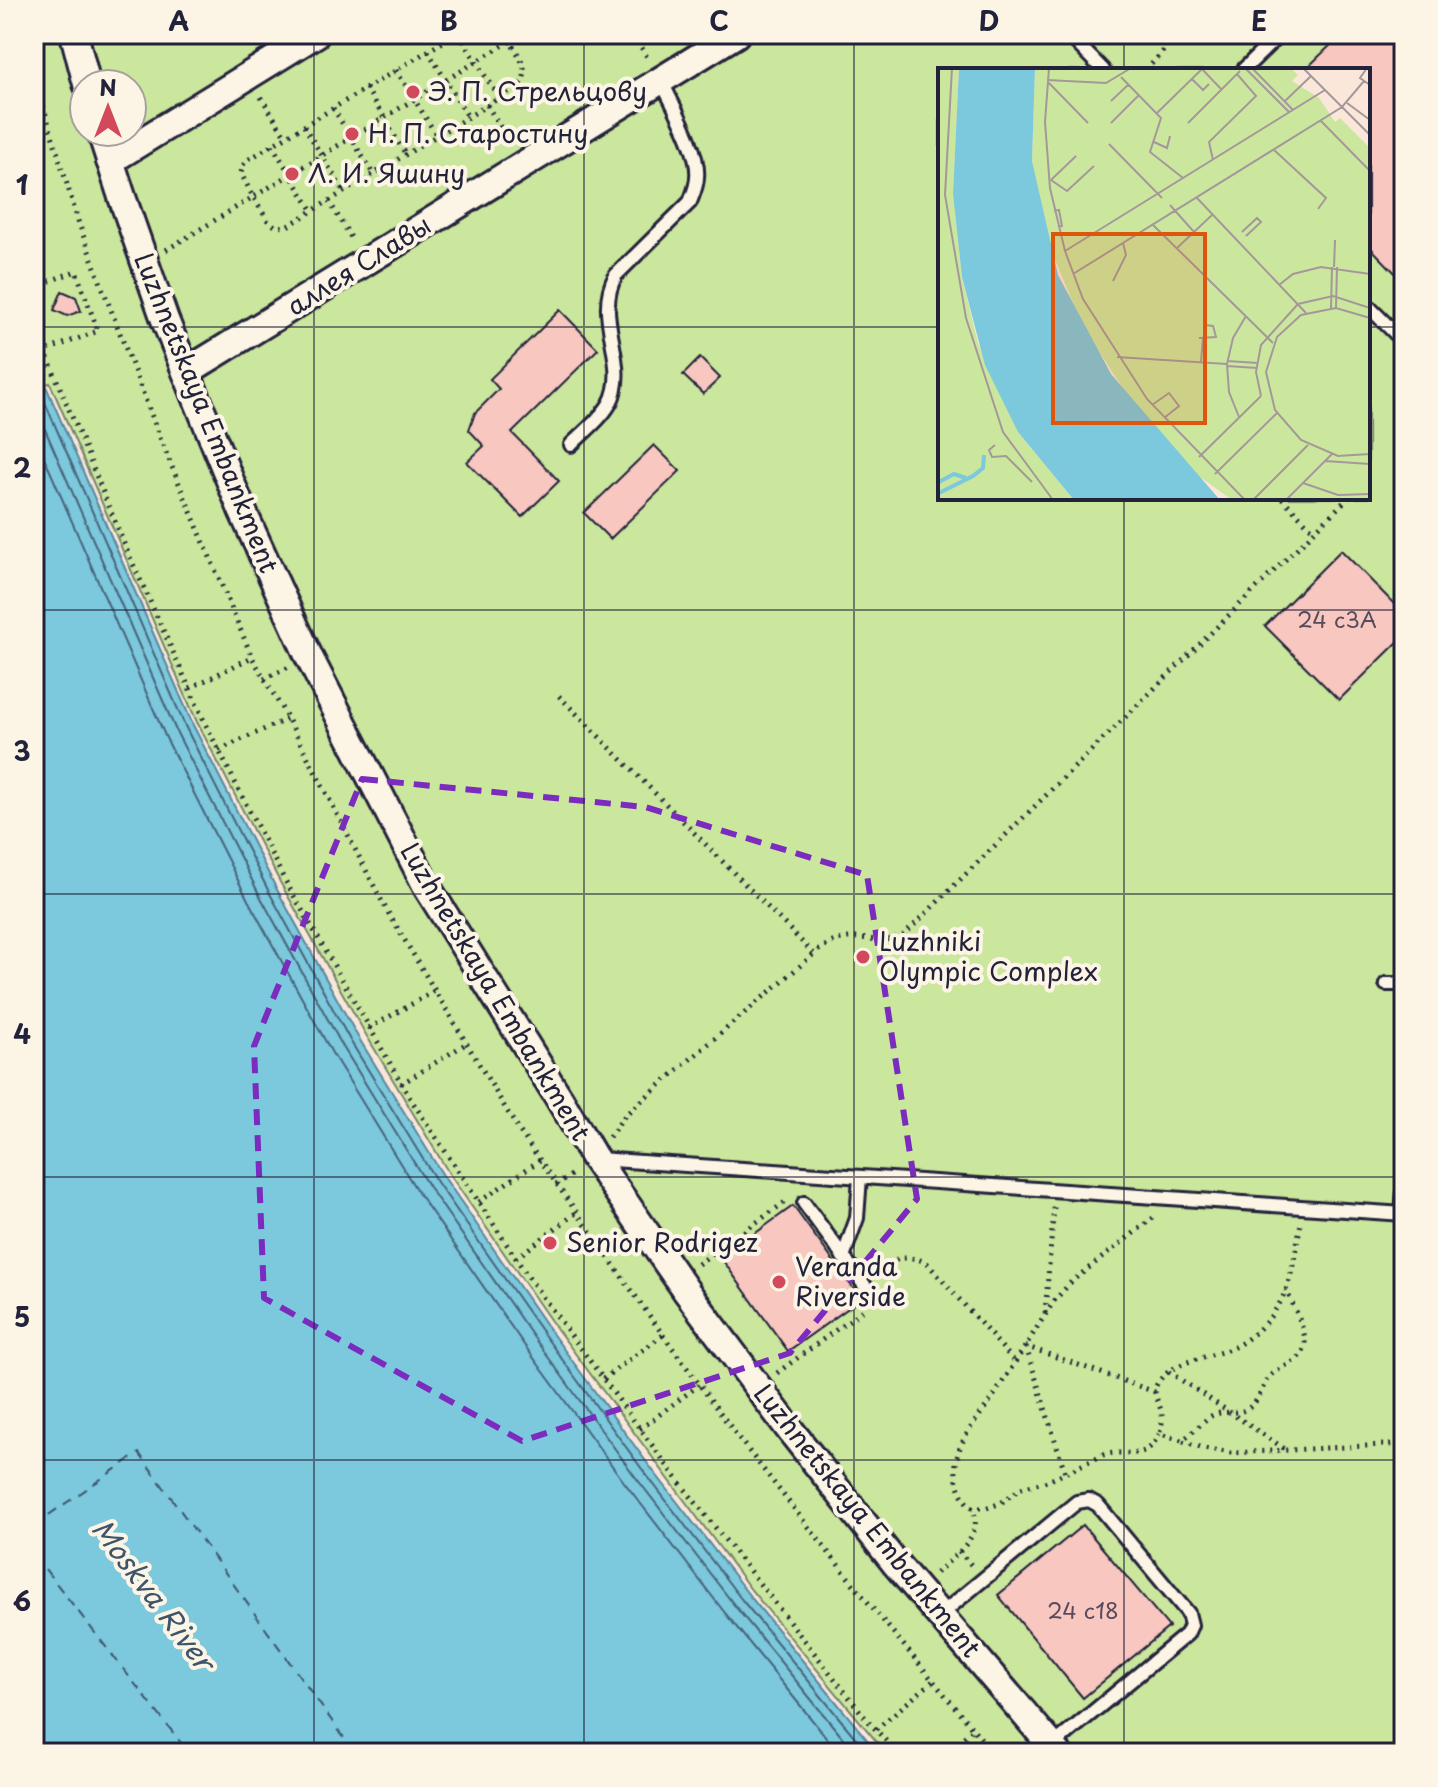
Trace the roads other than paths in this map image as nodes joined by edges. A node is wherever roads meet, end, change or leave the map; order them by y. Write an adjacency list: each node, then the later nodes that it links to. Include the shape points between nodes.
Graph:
1 (74, 34): 6 (street)
2 (316, 34): 11 (street)
3 (736, 34): 9 (street, аллея Славы)
4 (1068, 34): 7 (lane)
5 (1280, 34): 8 (lane)
6 (83, 68)
7 (1101, 68)
8 (1245, 68)
9 (661, 80): 14 (street, аллея Славы); 15 (lane, via 696,158 694,192 612,283 607,307 616,372 613,394 604,413)
10 (106, 148): 11 (street, Luzhnetskaya Embankment)
11 (110, 161): 14 (street, Luzhnetskaya Embankment)
12 (1370, 308): 13 (lane)
13 (1404, 342)
14 (186, 372): 18 (street, Luzhnetskaya Embankment, via 298,634 427,887)
15 (571, 445)
16 (1386, 984): 17 (lane)
17 (1404, 984)
18 (595, 1159): 19 (lane); 25 (street, Luzhnetskaya Embankment, via 790,1430)
19 (860, 1177): 22 (lane); 23 (lane, via 857,1218)
20 (1404, 1190): 22 (lane)
21 (804, 1203): 23 (lane)
22 (1403, 1214)
23 (843, 1257): 24 (lane)
24 (870, 1293)
25 (940, 1615): 26 (street, Luzhnetskaya Embankment); 26 (lane, via 1077,1502 1098,1505 1188,1613 1191,1625)
26 (1055, 1749)

